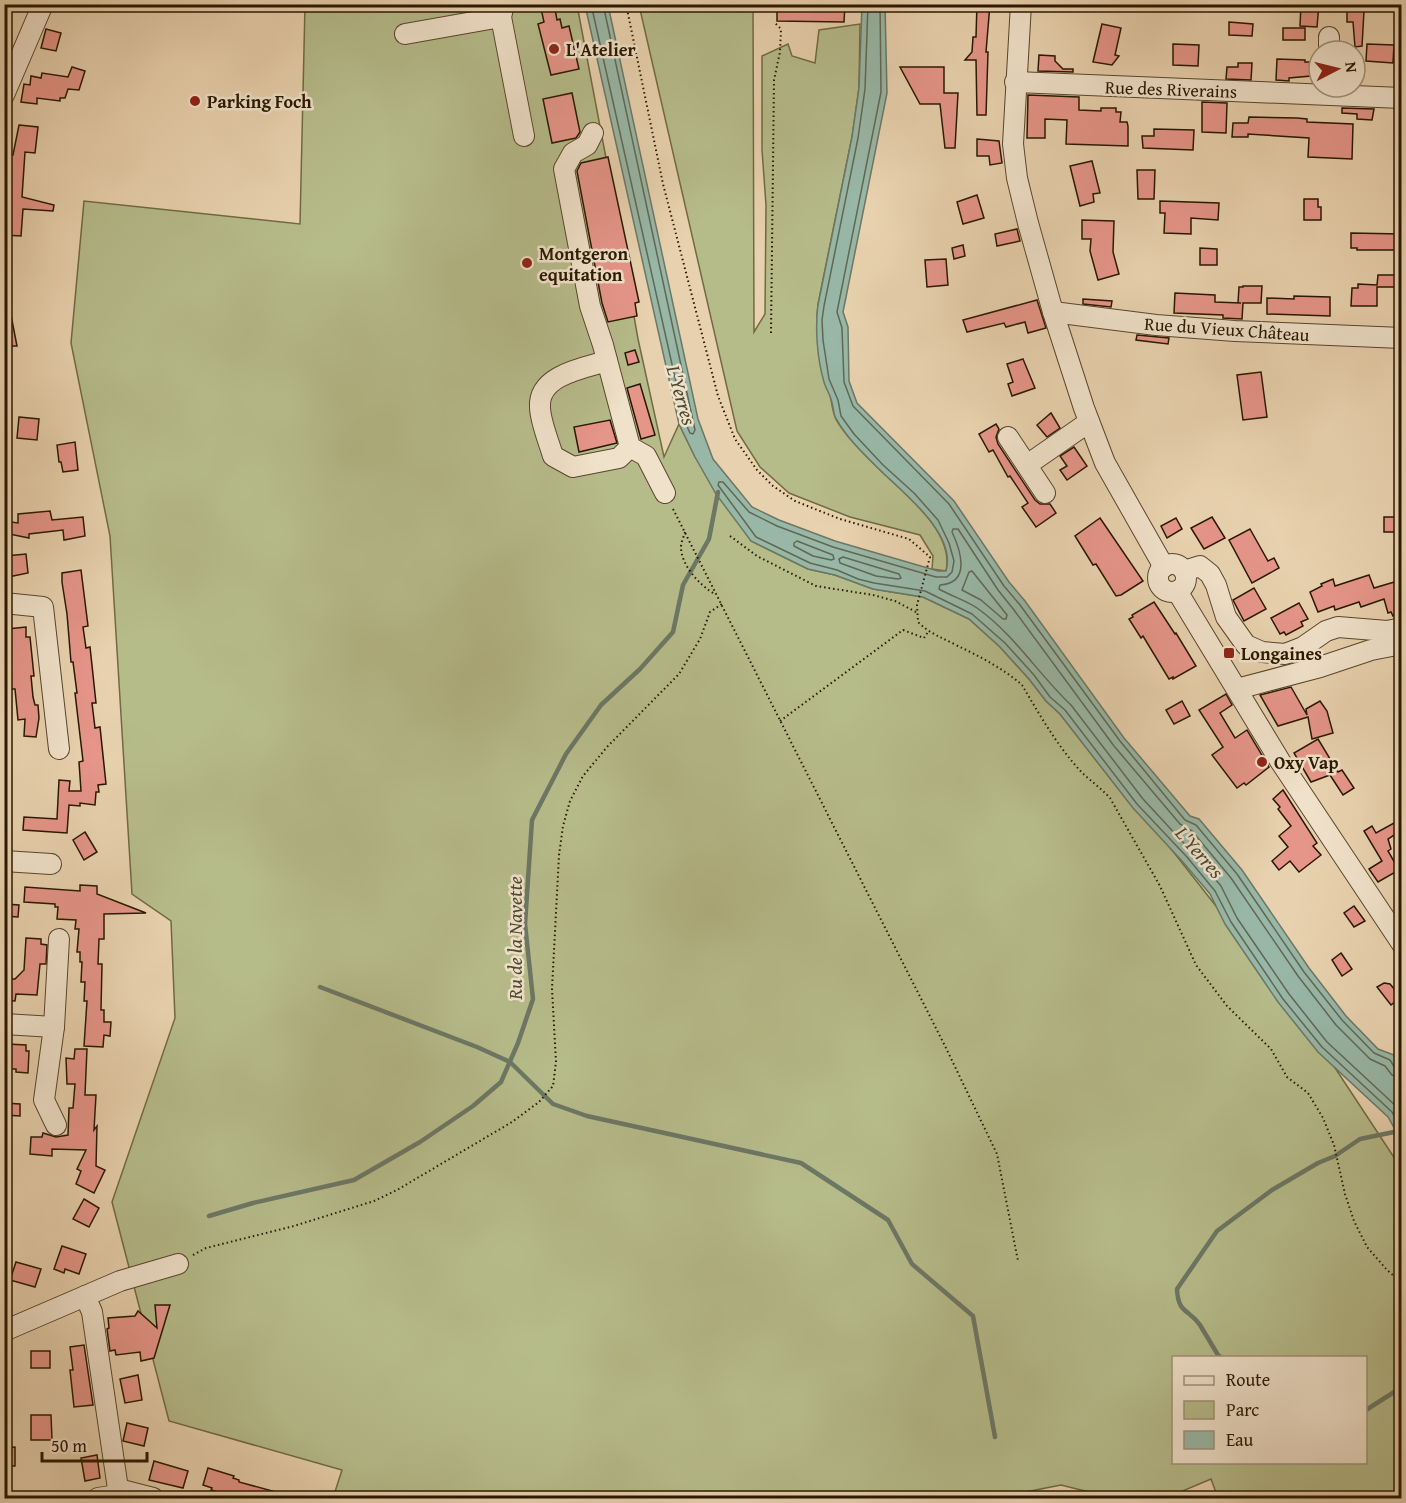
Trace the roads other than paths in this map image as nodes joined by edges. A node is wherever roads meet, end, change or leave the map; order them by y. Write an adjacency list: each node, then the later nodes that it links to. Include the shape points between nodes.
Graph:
1 (43, 4): 7 (street)
2 (1021, 4): 5 (street)
3 (502, 11): 4 (street); 11 (street)
4 (405, 34)
5 (1015, 82): 6 (street, Rue des Riverains); 12 (street, via 1013,144 1017,178)
6 (1307, 90)
7 (4, 95)
8 (1367, 95): 9 (street, Rue des Riverains)
9 (1401, 98)
10 (593, 133): 14 (street, via 587,145 573,153 564,169 590,306)
11 (524, 136)
12 (1053, 312): 13 (street, Rue du Vieux Château, via 1234,331); 15 (street)
13 (1401, 338)
14 (607, 361): 17 (street); 17 (street, via 560,376 543,390 539,406 553,456 573,467 619,458)
15 (1089, 422): 18 (street); 21 (street, via 1105,463)
16 (1008, 437): 18 (street)
17 (630, 447): 19 (street, via 646,456)
18 (1026, 465): 20 (street)
19 (665, 493)
20 (1045, 493)
21 (1164, 567): 22 (street, via 1173,564); 23 (street, via 1159,574 1161,586)
22 (1184, 571): 23 (street, via 1186,580); 25 (street, via 1200,566 1210,574 1226,616 1246,645 1262,652 1285,654 1338,627 1387,631)
23 (1177, 591): 27 (street)
24 (4, 603): 28 (street, via 43,607)
25 (1401, 628)
26 (1401, 644): 27 (street)
27 (1237, 689): 32 (street)
28 (59, 749)
29 (4, 861): 30 (street)
30 (51, 864)
31 (59, 939): 34 (street)
32 (1401, 944)
33 (4, 1024): 34 (street)
34 (54, 1027): 35 (street, via 44,1100)
35 (56, 1125)
36 (178, 1264): 37 (street)
37 (85, 1296): 38 (street); 39 (street, via 92,1312)
38 (4, 1331)
39 (118, 1489): 40 (street, via 117,1495); 41 (street)
40 (98, 1498)
41 (153, 1498)

